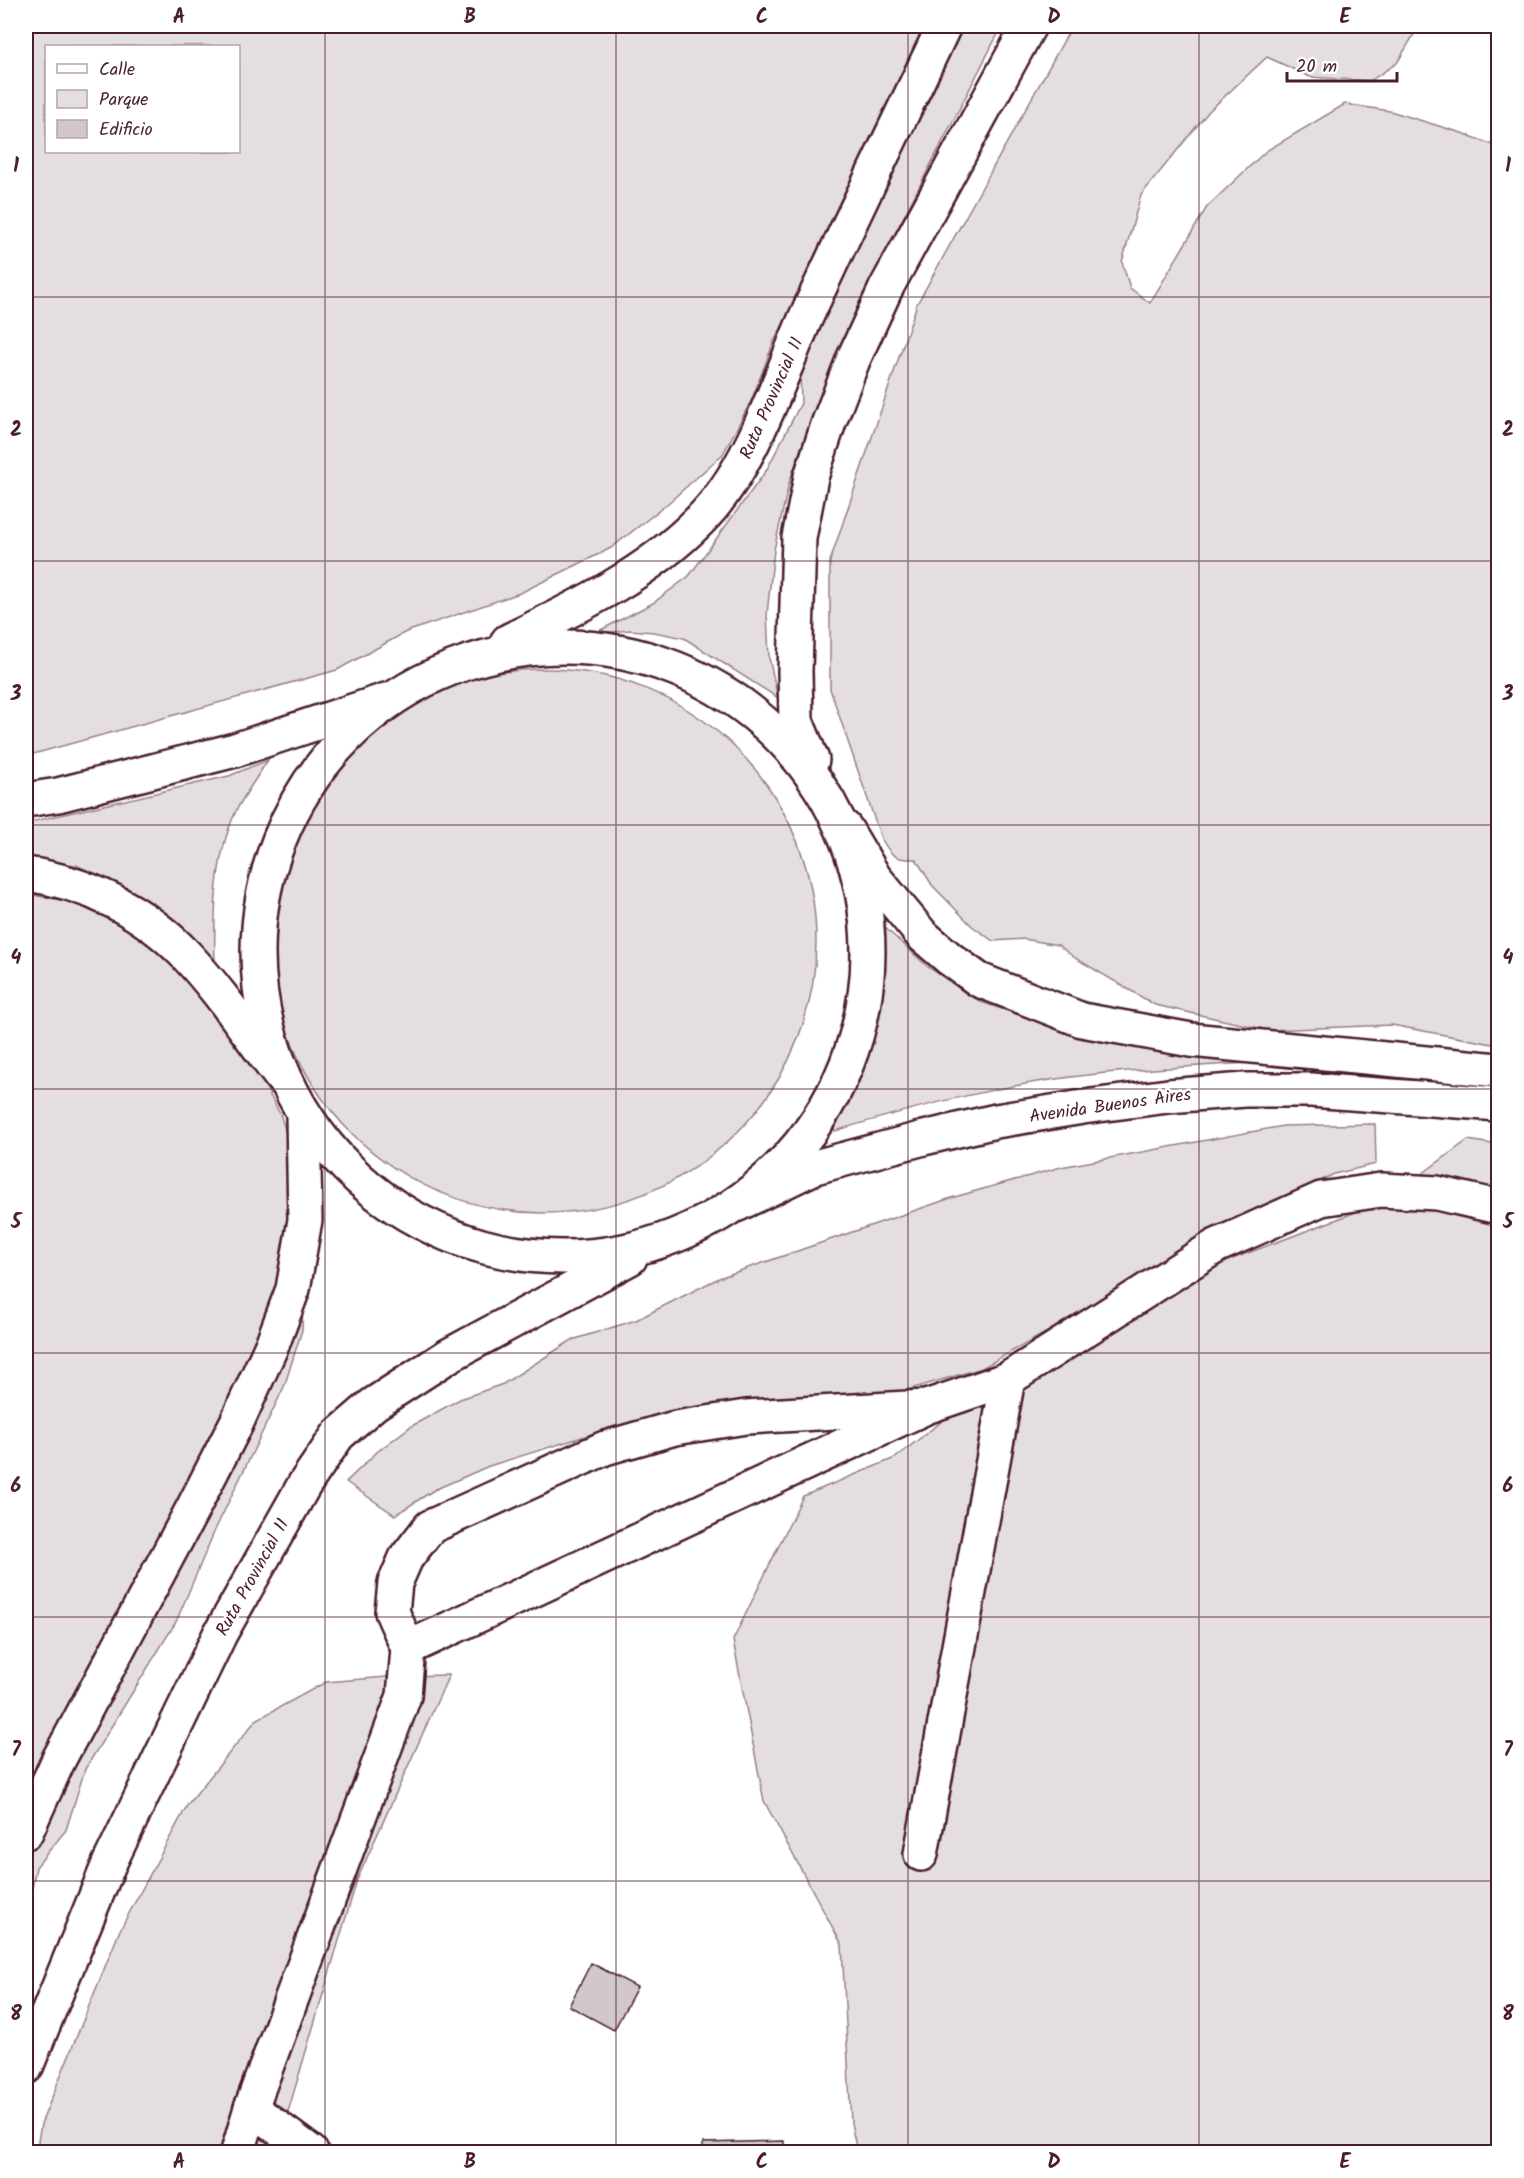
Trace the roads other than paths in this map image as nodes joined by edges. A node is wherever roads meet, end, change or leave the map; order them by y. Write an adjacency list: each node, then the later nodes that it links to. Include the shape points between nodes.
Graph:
1 (944, 26): 3 (main road, Ruta Provincial 11, via 836,251 740,469 701,520 659,558 575,609)
2 (1029, 26): 5 (main road, via 886,288 853,360 811,477 800,538 796,721)
3 (471, 659): 4 (main road, Ruta Provincial 11); 5 (main road, via 550,645 629,652 693,675 770,724)
4 (386, 700): 6 (main road, via 235,750); 10 (main road, via 324,759 280,831 258,912 258,997)
5 (821, 785): 7 (main road)
6 (26, 800)
7 (845, 828): 9 (main road, via 874,877 929,941 979,980 1082,1020 1191,1040); 13 (main road, via 868,910 868,995 844,1076 800,1148)
8 (26, 874): 10 (main road, via 75,884 111,899 153,927 185,954 217,991)
9 (1498, 1070)
10 (282, 1078): 12 (main road)
11 (1498, 1104): 13 (main road, Avenida Buenos Aires, via 1300,1090 1245,1090 1083,1107 976,1126 815,1167)
12 (303, 1116): 15 (main road, via 355,1178 421,1224 498,1251 579,1258); 19 (main road, via 305,1220 294,1289 237,1422 59,1759)
13 (736, 1205): 15 (main road, Avenida Buenos Aires)
14 (1498, 1207): 16 (main road, via 1437,1193 1381,1190 1321,1199 1216,1246)
15 (658, 1243): 21 (main road, Ruta Provincial 11, via 448,1356 374,1404 338,1435 304,1485 220,1634 110,1864)
16 (1008, 1379): 17 (main road); 20 (main road)
17 (926, 1407): 18 (main road); 18 (main road, via 746,1418 675,1428 605,1448 430,1527 406,1558 395,1583 392,1612)
18 (408, 1648): 22 (main road, via 404,1696)
19 (26, 1832)
20 (921, 1854)
21 (26, 2067)
22 (251, 2108): 23 (main road); 24 (main road)
23 (238, 2152)
24 (311, 2152)

